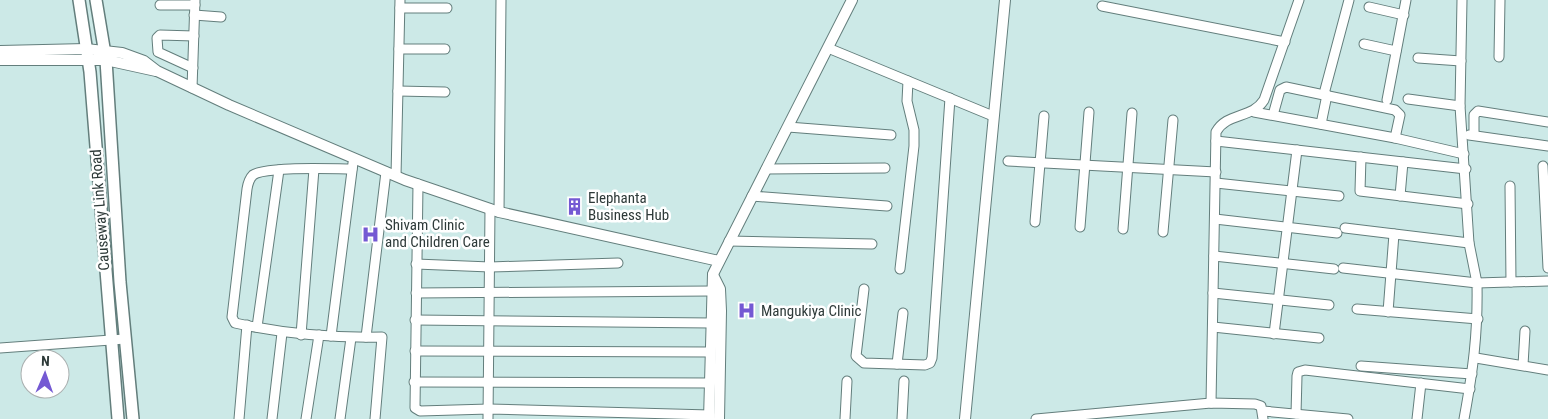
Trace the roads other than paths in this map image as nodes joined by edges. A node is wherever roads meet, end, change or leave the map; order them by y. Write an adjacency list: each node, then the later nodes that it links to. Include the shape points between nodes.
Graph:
1 (79, 0): 27 (main road, Causeway Link Road)
2 (96, 0): 28 (main road, Causeway Link Road)
3 (501, 0): 87 (street)
4 (852, 0): 23 (street)
5 (1005, 0): 47 (street)
6 (1299, 0): 20 (street)
7 (1349, 0): 38 (street)
8 (1406, 0): 17 (street)
9 (1462, 0): 32 (street)
10 (1500, 0): 29 (street)
11 (160, 4): 14 (street)
12 (400, 4): 16 (street); 22 (street)
13 (1102, 6): 20 (street)
14 (195, 7): 18 (street); 19 (street)
15 (1369, 7): 17 (street)
16 (447, 8)
17 (1404, 15): 26 (street)
18 (222, 17)
19 (194, 36): 33 (street); 33 (street, via 160,35 156,47 158,52)
20 (1285, 42): 44 (street, via 1264,100)
21 (1364, 44): 26 (street)
22 (399, 48): 25 (street); 36 (street)
23 (828, 48): 34 (street); 52 (street)
24 (0, 50): 27 (street)
25 (445, 50)
26 (1396, 52): 41 (street)
27 (87, 54): 28 (street); 31 (street); 141 (main road, Causeway Link Road)
28 (105, 55): 35 (street, via 122,53 144,61); 140 (main road, Causeway Link Road)
29 (1499, 57)
30 (1418, 58): 32 (street)
31 (0, 60)
32 (1461, 61): 42 (street)
33 (193, 68): 35 (street)
34 (908, 80): 39 (street); 108 (street, via 907,101 914,146)
35 (192, 88): 62 (street)
36 (398, 91): 37 (street); 77 (street)
37 (445, 92)
38 (1326, 93): 46 (street, via 1282,88); 51 (street); 56 (street, via 1399,112)
39 (950, 98): 47 (street); 147 (street, via 932,358 925,365)
40 (1408, 99): 42 (street)
41 (1387, 100)
42 (1460, 106): 53 (street)
43 (1089, 112): 66 (street)
44 (1254, 112): 46 (street); 57 (street, via 1229,118 1221,124 1216,132)
45 (1132, 113): 68 (street)
46 (1273, 115): 51 (street)
47 (994, 116): 175 (street)
48 (1044, 116): 64 (street)
49 (1173, 120): 75 (street)
50 (1548, 122): 55 (street, via 1478,111 1474,115)
51 (1321, 124): 56 (street)
52 (788, 127): 54 (street); 71 (street)
53 (1462, 134): 55 (street); 60 (street)
54 (891, 135)
55 (1474, 135): 58 (street)
56 (1395, 138): 60 (street)
57 (1216, 141): 59 (street); 76 (street)
58 (1548, 146)
59 (1297, 150): 61 (street); 81 (street)
60 (1464, 154): 72 (street)
61 (1361, 157): 65 (street); 84 (street, via 1360,192)
62 (353, 158): 70 (street); 77 (street)
63 (1008, 161): 64 (street)
64 (1040, 162): 66 (street); 89 (street)
65 (1403, 162): 72 (street); 84 (street)
66 (1085, 165): 68 (street); 90 (street)
67 (1543, 166): 99 (street)
68 (1128, 167): 75 (street); 93 (street)
69 (885, 168): 71 (street)
70 (352, 169): 74 (street); 136 (street)
71 (766, 169): 82 (street)
72 (1466, 169): 85 (street)
73 (279, 170): 74 (street); 128 (street, via 252,176 246,189 232,317 236,322); 130 (street)
74 (314, 170): 134 (street)
75 (1169, 170): 76 (street); 94 (street)
76 (1216, 172): 78 (street)
77 (391, 174): 79 (street); 137 (street)
78 (1216, 183): 81 (street); 88 (street)
79 (418, 184): 87 (street); 104 (street)
80 (1510, 186): 112 (street)
81 (1292, 191): 83 (street); 91 (street)
82 (752, 196): 86 (street); 97 (street)
83 (1339, 196)
84 (1400, 196): 85 (street)
85 (1468, 204): 98 (street)
86 (887, 206)
87 (495, 210): 102 (street); 106 (street)
88 (1215, 219): 91 (street); 101 (street)
89 (1035, 222)
90 (1080, 227)
91 (1287, 228): 95 (street); 105 (street)
92 (1345, 228): 96 (street)
93 (1123, 229)
94 (1163, 232)
95 (1337, 233)
96 (1394, 234): 98 (street); 109 (street)
97 (729, 241): 100 (street); 102 (street)
98 (1469, 243): 113 (street)
99 (1547, 243): 107 (street)
100 (872, 244)
101 (1214, 256): 105 (street); 118 (street)
102 (719, 261): 110 (street)
103 (618, 263): 106 (street)
104 (416, 264): 106 (street); 116 (street)
105 (1283, 264): 109 (street); 119 (street)
106 (490, 267): 117 (street)
107 (1548, 268)
108 (900, 269)
109 (1391, 273): 113 (street); 122 (street)
110 (713, 274): 115 (street); 164 (street, via 720,289)
111 (1548, 281): 112 (street)
112 (1511, 282): 113 (street)
113 (1476, 283): 124 (street)
114 (864, 289): 147 (street, via 856,356 864,363)
115 (711, 291): 117 (street); 127 (street)
116 (416, 293): 117 (street); 125 (street)
117 (489, 293): 126 (street)
118 (1213, 293): 119 (street); 129 (street)
119 (1278, 300): 120 (street); 133 (street)
120 (1329, 305)
121 (1357, 309): 122 (street)
122 (1388, 312): 124 (street)
123 (903, 313): 147 (street)
124 (1478, 319): 146 (street)
125 (415, 320): 126 (street); 143 (street)
126 (489, 321): 127 (street); 144 (street)
127 (711, 323): 145 (street)
128 (247, 325): 130 (street); 168 (street)
129 (1213, 327): 133 (street); 159 (street)
130 (257, 328): 132 (street)
131 (1525, 331): 148 (street)
132 (282, 333): 134 (street); 169 (street)
133 (1274, 334): 139 (street)
134 (301, 335): 135 (street)
135 (319, 335): 136 (street); 170 (street)
136 (331, 336): 138 (street)
137 (366, 337): 138 (street); 172 (street, via 382,337)
138 (351, 338): 171 (street)
139 (1319, 338)
140 (125, 339): 141 (street); 167 (main road, Causeway Link Road)
141 (111, 340): 142 (street); 166 (main road, Causeway Link Road)
142 (0, 348)
143 (414, 350): 144 (street); 155 (street)
144 (489, 350): 145 (street); 152 (street)
145 (710, 352): 156 (street)
146 (1476, 358): 148 (street); 151 (street)
147 (897, 364)
148 (1523, 365): 150 (street)
149 (1361, 366): 151 (street)
150 (1548, 370)
151 (1472, 374): 158 (street)
152 (489, 381): 155 (street); 156 (street); 160 (street)
153 (847, 381): 173 (street)
154 (904, 381): 174 (street)
155 (414, 382): 160 (street, via 414,405 420,411)
156 (710, 383): 164 (street)
157 (1420, 383): 158 (street); 161 (street, via 1305,370 1298,372); 178 (street)
158 (1470, 389): 179 (street)
159 (1211, 403): 162 (street, via 1255,404 1261,406); 163 (street)
160 (488, 414): 164 (street)
161 (1296, 414): 162 (street); 177 (street)
162 (1263, 415)
163 (1102, 416): 165 (street)
164 (713, 418)
165 (1060, 418): 176 (street)
166 (118, 419)
167 (132, 419)
168 (239, 419)
169 (272, 419)
170 (306, 419)
171 (340, 419)
172 (376, 419)
173 (845, 419)
174 (902, 419)
175 (965, 419)
176 (1036, 419)
177 (1348, 419)
178 (1417, 419)
179 (1464, 419)

